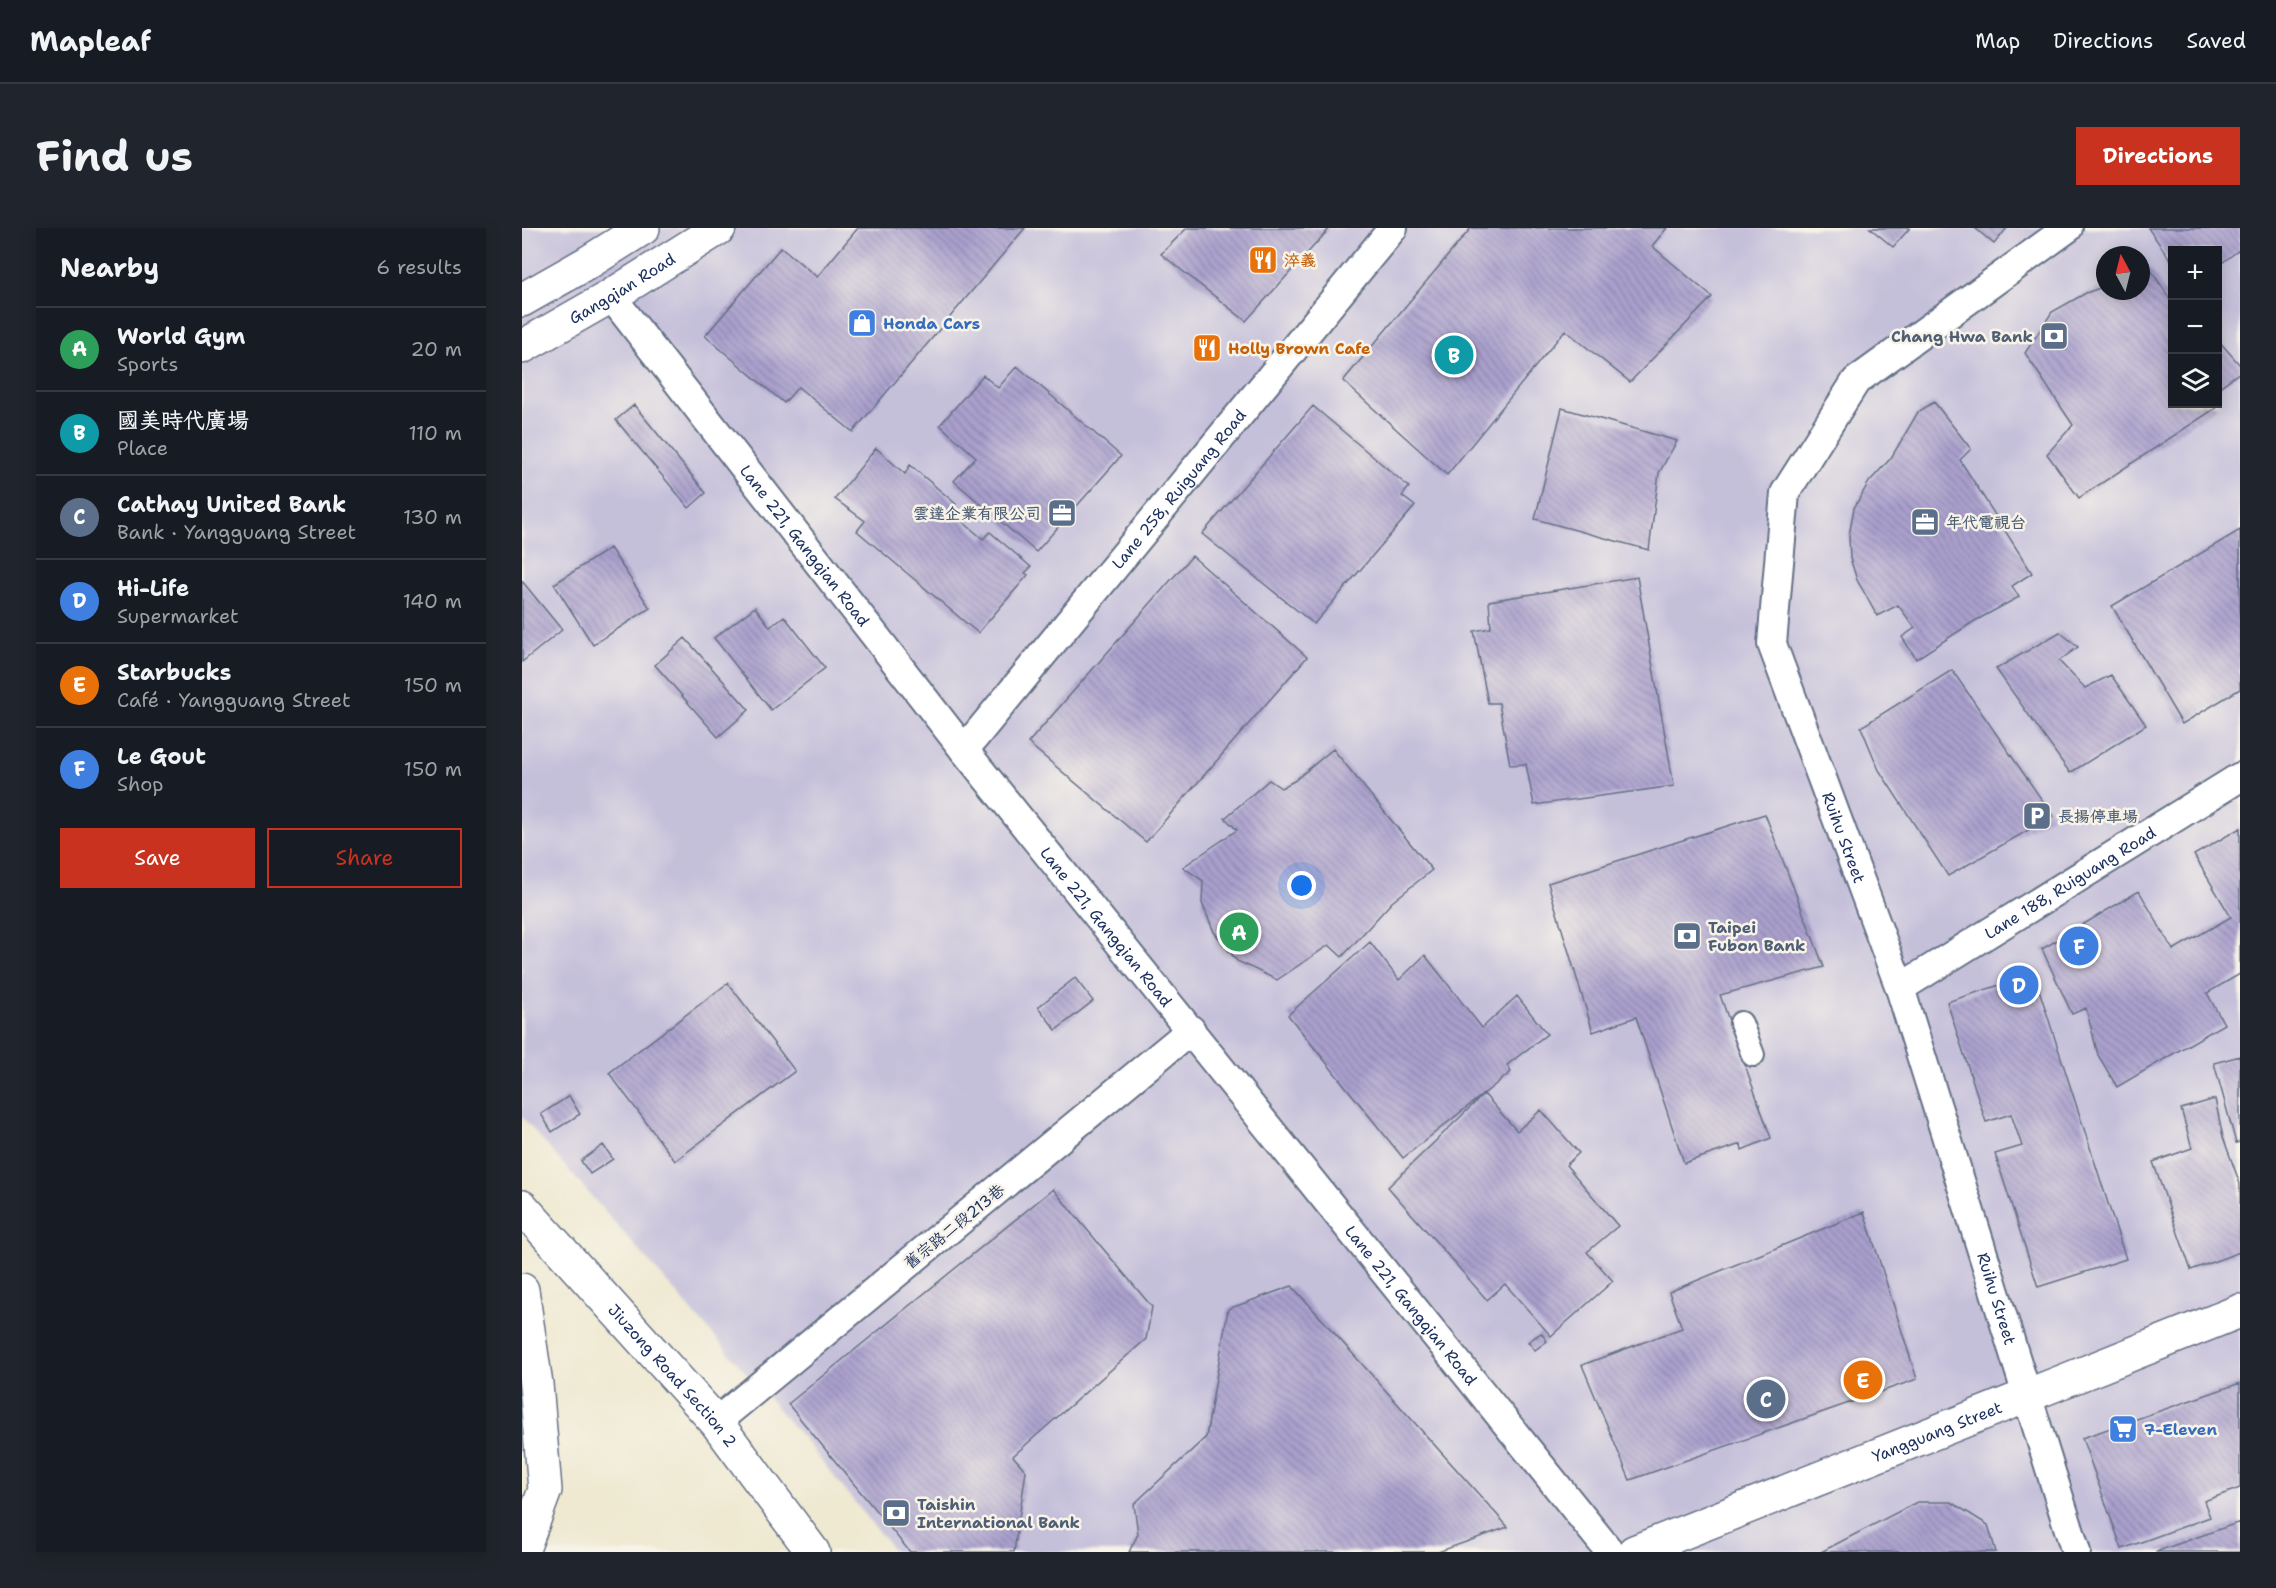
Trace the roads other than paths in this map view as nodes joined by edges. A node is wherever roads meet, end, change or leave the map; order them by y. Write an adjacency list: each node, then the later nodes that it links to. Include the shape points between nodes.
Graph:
1 (643, 228): 6 (main road)
2 (719, 228): 5 (main road, Gangqian Road)
3 (1393, 228): 8 (street, Lane 258, Ruiguang Road)
4 (2068, 228): 10 (street, Ruihu Street, via 1856,381 1785,493 1772,644)
5 (611, 296): 7 (main road, Gangqian Road); 8 (street, Lane 221, Gangqian Road)
6 (522, 300)
7 (522, 347)
8 (964, 750): 12 (street, Lane 221, Gangqian Road)
9 (2240, 777): 10 (street, Lane 188, Ruiguang Road)
10 (1900, 988): 17 (street, Ruihu Street)
11 (1739, 1024): 13 (street)
12 (1191, 1030): 18 (street, 舊宗路二段213巷); 21 (street, Lane 221, Gangqian Road)
13 (1753, 1055)
14 (522, 1208): 18 (main road, Jiuzong Road Section 2)
15 (522, 1290): 19 (main road, via 536,1384 545,1490)
16 (2240, 1311): 17 (main road, Yangguang Street)
17 (2027, 1394): 22 (main road, Yangguang Street); 23 (street, Ruihu Street)
18 (716, 1422): 20 (main road, Jiuzong Road Section 2)
19 (522, 1552)
20 (813, 1552)
21 (1611, 1552)
22 (1634, 1552)
23 (2076, 1552)

